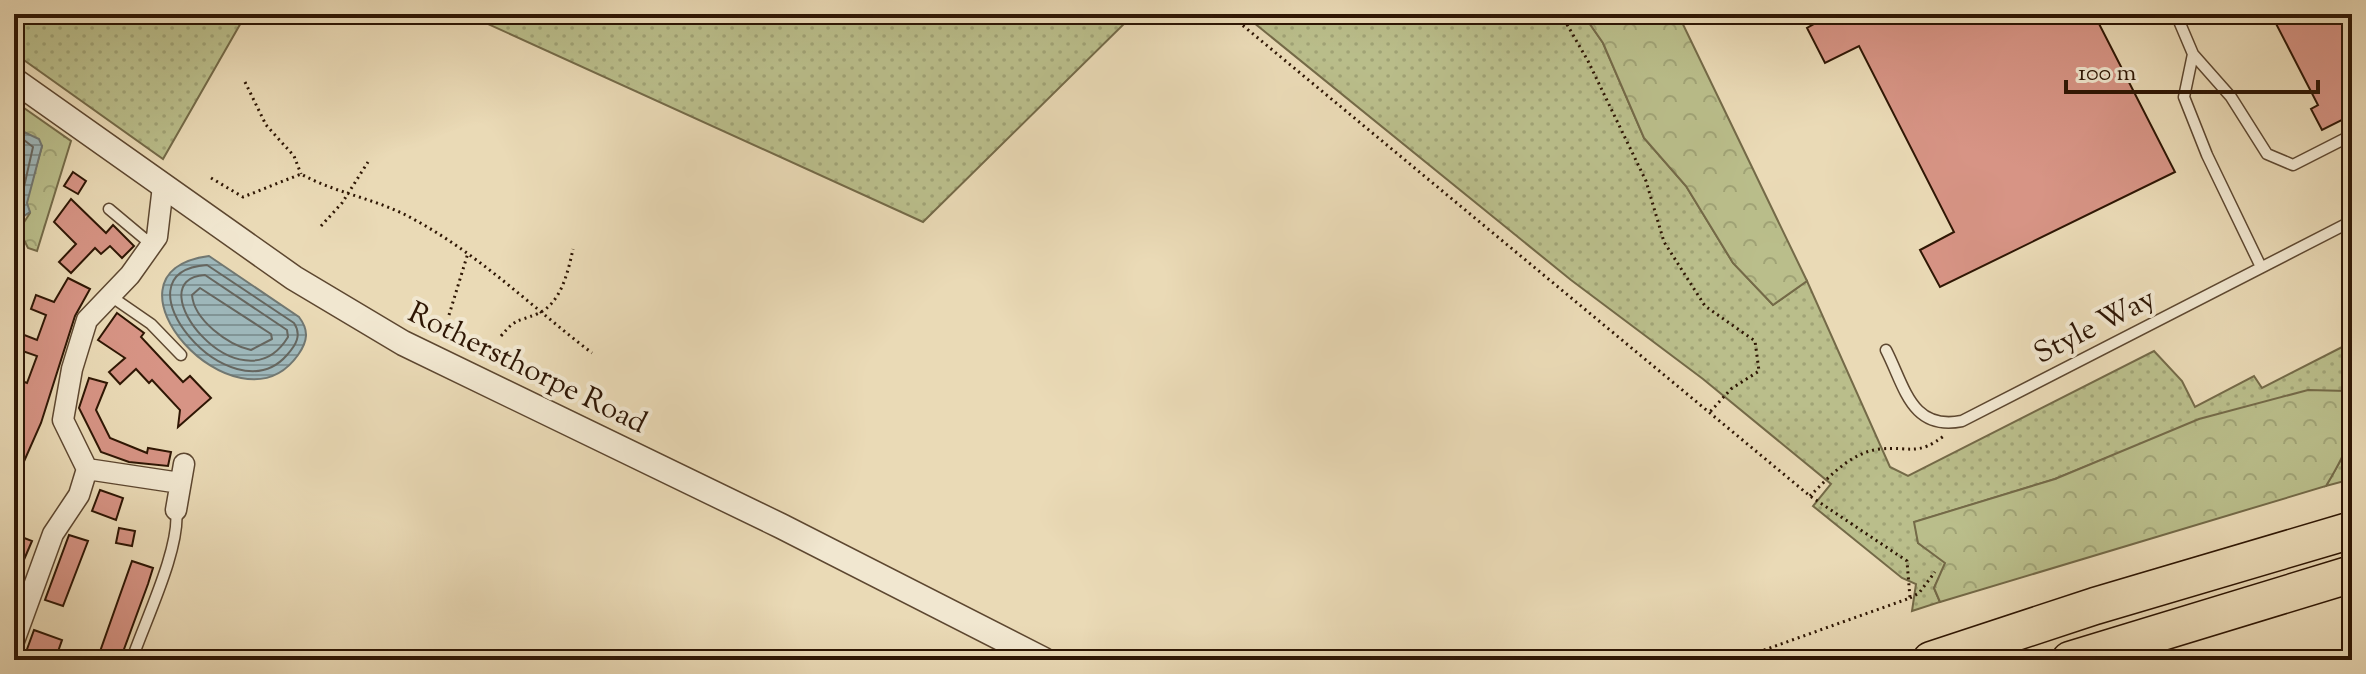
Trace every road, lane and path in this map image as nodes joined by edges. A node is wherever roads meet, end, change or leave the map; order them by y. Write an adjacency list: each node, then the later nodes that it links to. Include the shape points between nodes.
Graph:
1 (1229, 14): 27 (path)
2 (1561, 14): 27 (path, via 1646,181 1664,242 1705,306 1755,341 1759,371 1731,389)
3 (2176, 14): 4 (lane)
4 (2193, 54): 7 (lane, via 2231,97 2267,154 2293,165); 19 (lane, via 2184,97)
5 (14, 80): 11 (street, Rothersthorpe Road)
6 (245, 82): 9 (path, via 266,125 294,156)
7 (2352, 135)
8 (368, 162): 12 (path)
9 (301, 174): 10 (path, via 243,197); 12 (path)
10 (211, 178)
11 (163, 186): 16 (street); 38 (street, Rothersthorpe Road, via 294,278 403,343)
12 (349, 192): 15 (path); 18 (path, via 413,218)
13 (109, 209): 16 (lane)
14 (2352, 221): 19 (lane, Style Way)
15 (321, 226)
16 (152, 245): 20 (street)
17 (573, 249): 21 (path, via 566,280)
18 (468, 253): 21 (path); 22 (path)
19 (2261, 267): 28 (lane, Style Way)
20 (109, 295): 26 (lane, via 151,324); 29 (street, via 87,320 63,420)
21 (539, 313): 23 (path, via 515,319); 25 (path)
22 (449, 315)
23 (501, 336)
24 (1886, 350): 28 (lane, via 1921,415 1935,422)
25 (592, 353)
26 (181, 355)
27 (1709, 413): 30 (path)
28 (1962, 421): 30 (path, via 1932,445 1907,452 1865,452 1834,471)
29 (87, 469): 31 (street, via 182,474); 36 (street, via 79,495 53,534)
30 (1810, 496): 35 (path, via 1907,561)
31 (176, 510): 37 (lane, via 175,547)
32 (2352, 530): 40 (highway)
33 (1935, 572): 35 (path)
34 (2352, 574): 41 (highway)
35 (1910, 598): 39 (path)
36 (14, 641)
37 (135, 651)
38 (1044, 660)
39 (1736, 660)
40 (1931, 660)
41 (2070, 660)

